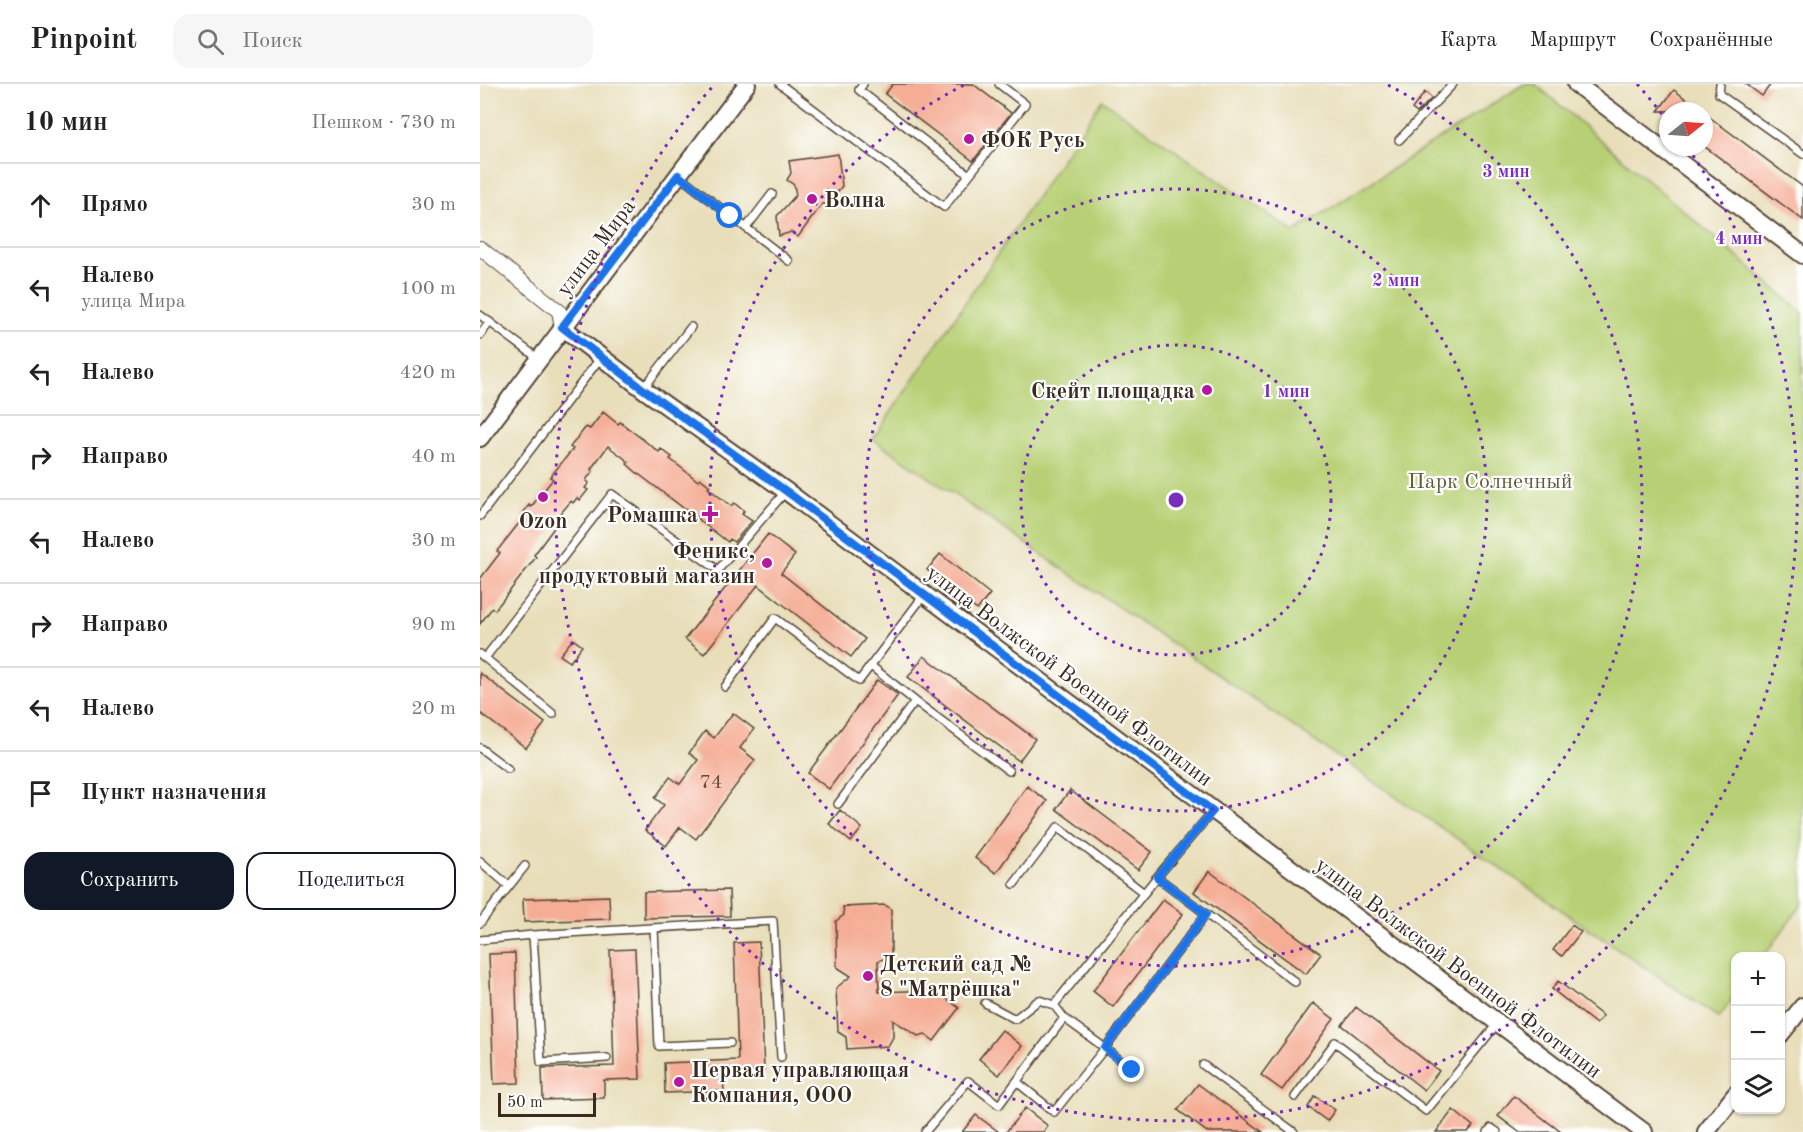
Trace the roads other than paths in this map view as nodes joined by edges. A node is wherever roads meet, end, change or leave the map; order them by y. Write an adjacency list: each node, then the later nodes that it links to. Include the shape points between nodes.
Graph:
1 (747, 84): 10 (street, улица Мира)
2 (780, 84): 11 (lane, via 944,207)
3 (863, 84): 11 (lane, via 859,90)
4 (999, 84): 11 (lane, via 1025,104)
5 (1453, 84): 8 (lane)
6 (1576, 84): 15 (street)
7 (1720, 84): 9 (lane, via 1719,94)
8 (1399, 140)
9 (1803, 154)
10 (678, 175): 13 (lane); 19 (street, улица Мира)
11 (969, 175)
12 (772, 194): 13 (lane)
13 (746, 228): 16 (lane)
14 (480, 248): 19 (street, улица Волжской Военной Флотилии, via 559,310)
15 (1803, 255)
16 (789, 261)
17 (480, 315): 18 (lane)
18 (490, 322): 21 (lane); 23 (lane)
19 (562, 327): 22 (street, улица Волжской Военной Флотилии); 23 (street, улица Мира)
20 (691, 327): 24 (lane)
21 (480, 335)
22 (601, 357): 24 (street, улица Волжской Военной Флотилии); 27 (lane)
23 (539, 359): 25 (street, улица Мира)
24 (643, 389): 26 (street, улица Волжской Военной Флотилии)
25 (480, 438)
26 (786, 491): 28 (street, улица Волжской Военной Флотилии); 29 (lane, via 718,570 612,495)
27 (480, 516)
28 (924, 594): 30 (lane); 38 (street, улица Волжской Военной Флотилии)
29 (483, 656): 33 (lane)
30 (871, 666): 31 (lane, via 859,681 775,618); 32 (lane)
31 (725, 687)
32 (915, 701): 36 (lane); 37 (lane)
33 (553, 714)
34 (480, 748): 35 (lane)
35 (508, 769)
36 (1009, 771)
37 (838, 804)
38 (1213, 811): 41 (lane); 55 (street, улица Волжской Военной Флотилии)
39 (480, 861): 43 (lane)
40 (525, 866): 43 (lane)
41 (1157, 877): 44 (lane); 45 (lane)
42 (1014, 884): 44 (lane, via 1058,827)
43 (509, 886): 46 (lane)
44 (1144, 893): 52 (lane)
45 (1206, 914): 50 (lane); 58 (lane)
46 (480, 923)
47 (654, 928): 48 (lane); 57 (lane, via 658,1046); 59 (lane, via 773,921)
48 (533, 934): 49 (lane); 60 (lane, via 541,1062)
49 (480, 940)
50 (1295, 982)
51 (985, 1004): 52 (lane, via 1015,1019 1039,1000)
52 (1054, 1005): 54 (lane)
53 (1803, 1006): 56 (street)
54 (1064, 1018): 58 (lane); 63 (lane)
55 (1497, 1024): 64 (lane, via 1426,1111 1335,1042); 70 (street, улица Волжской Военной Флотилии)
56 (1785, 1029)
57 (730, 1043)
58 (1105, 1048): 62 (lane); 63 (lane, via 1054,1112)
59 (781, 1057)
60 (607, 1058)
61 (1203, 1065): 67 (lane)
62 (1132, 1070)
63 (1017, 1082): 66 (lane, via 999,1105 968,1081)
64 (1295, 1097)
65 (1731, 1100): 71 (street)
66 (925, 1132)
67 (1294, 1132)
68 (1488, 1132): 69 (lane, via 1491,1128)
69 (1497, 1132)
70 (1644, 1132)
71 (1706, 1132)

